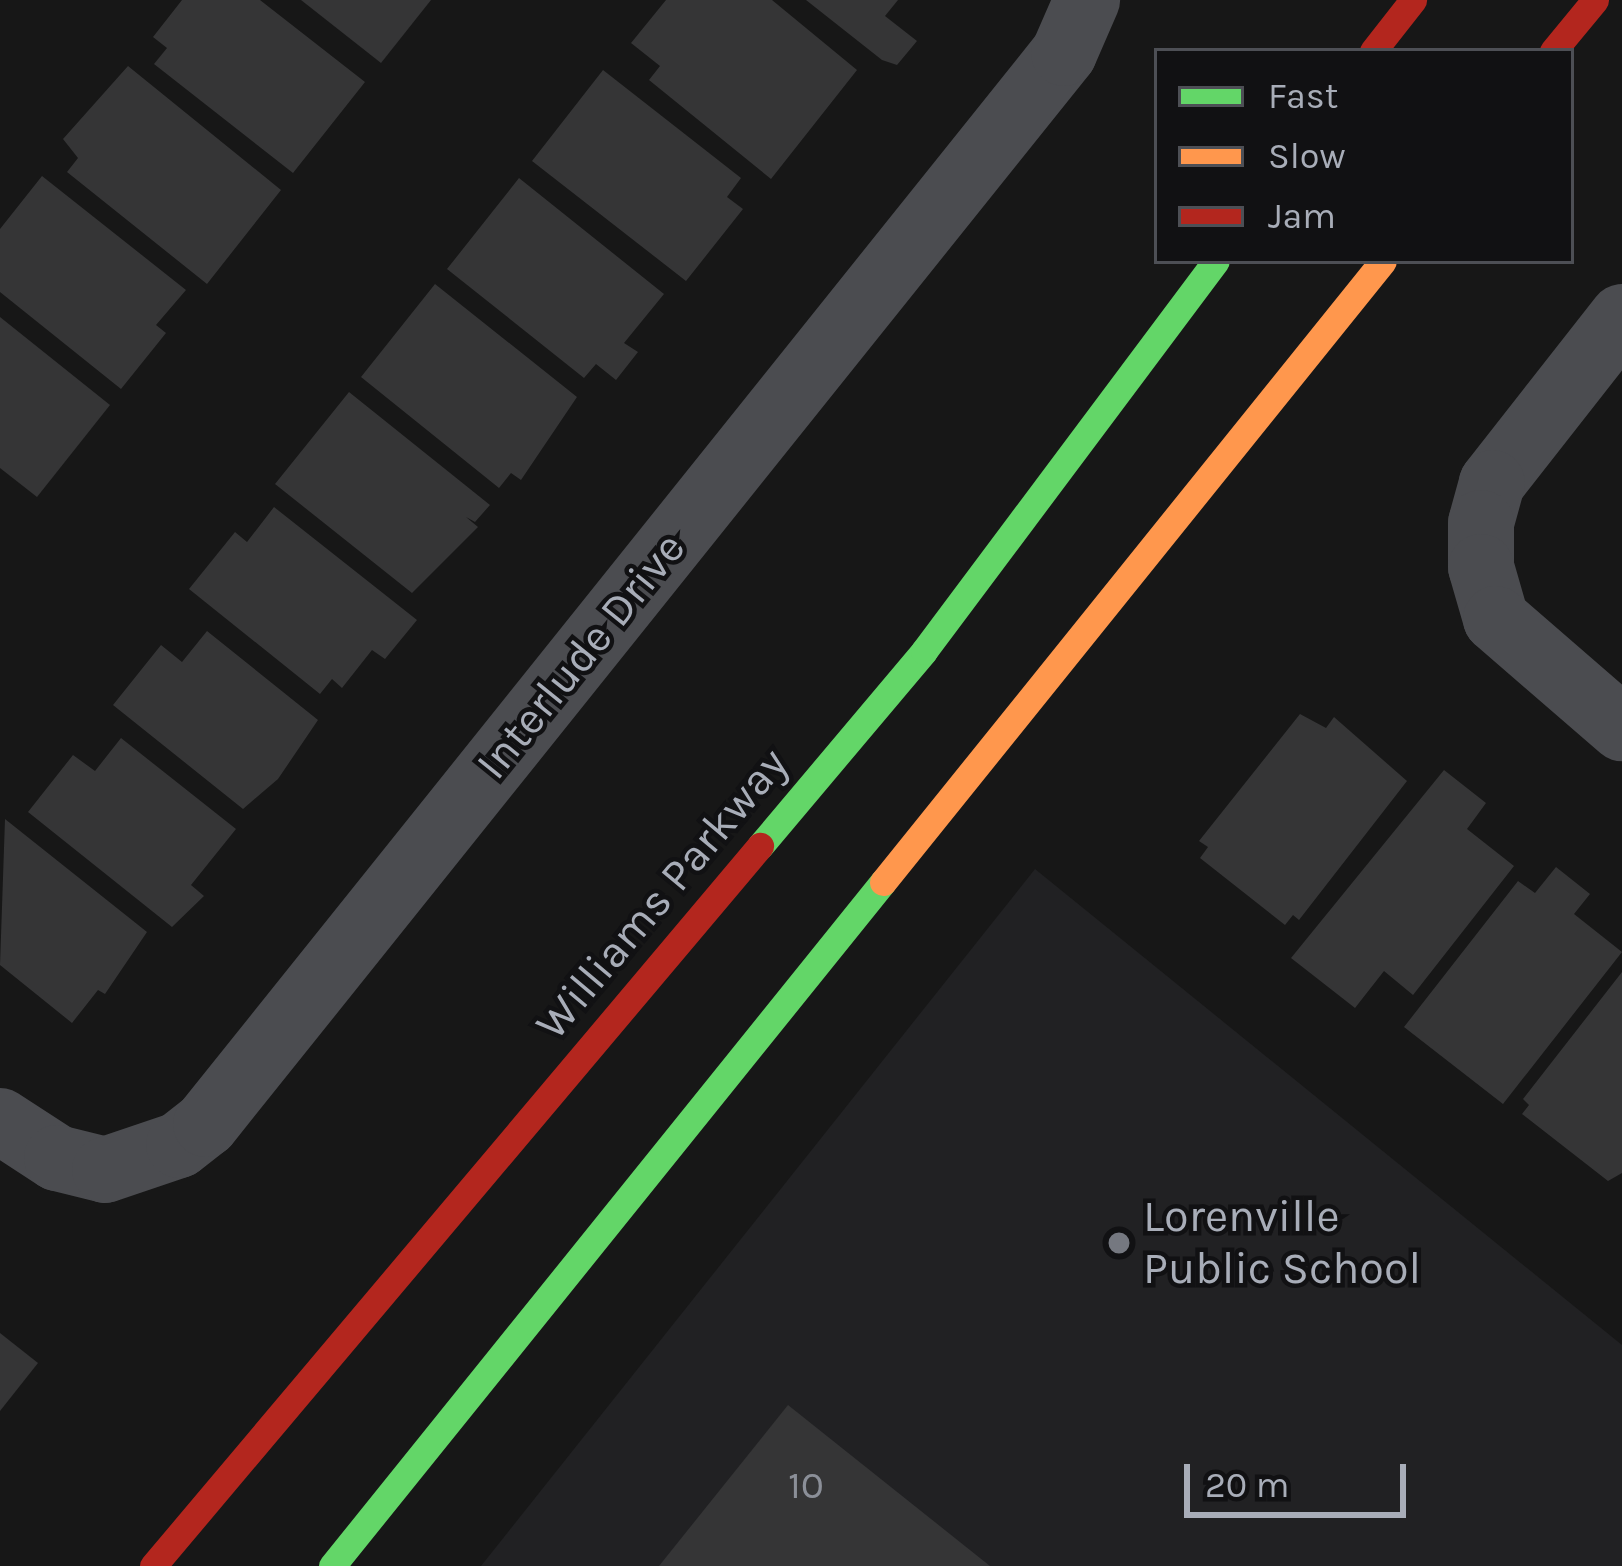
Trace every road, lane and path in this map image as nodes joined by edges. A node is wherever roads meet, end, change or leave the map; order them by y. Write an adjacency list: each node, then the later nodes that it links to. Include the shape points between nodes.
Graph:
1 (1087, 0): 10 (street, Interlude Drive, via 1064,53 206,1124 179,1144 106,1170 57,1158)
2 (1414, 0): 4 (main road)
3 (1595, 0): 5 (main road)
4 (1375, 48)
5 (1555, 48)
6 (1214, 264): 11 (main road, Williams Parkway, via 924,651)
7 (1381, 264): 12 (main road)
8 (1622, 317): 9 (street, via 1492,483 1481,567 1496,619 1513,641)
9 (1622, 728)
10 (0, 1121)
11 (153, 1566)
12 (332, 1566)

